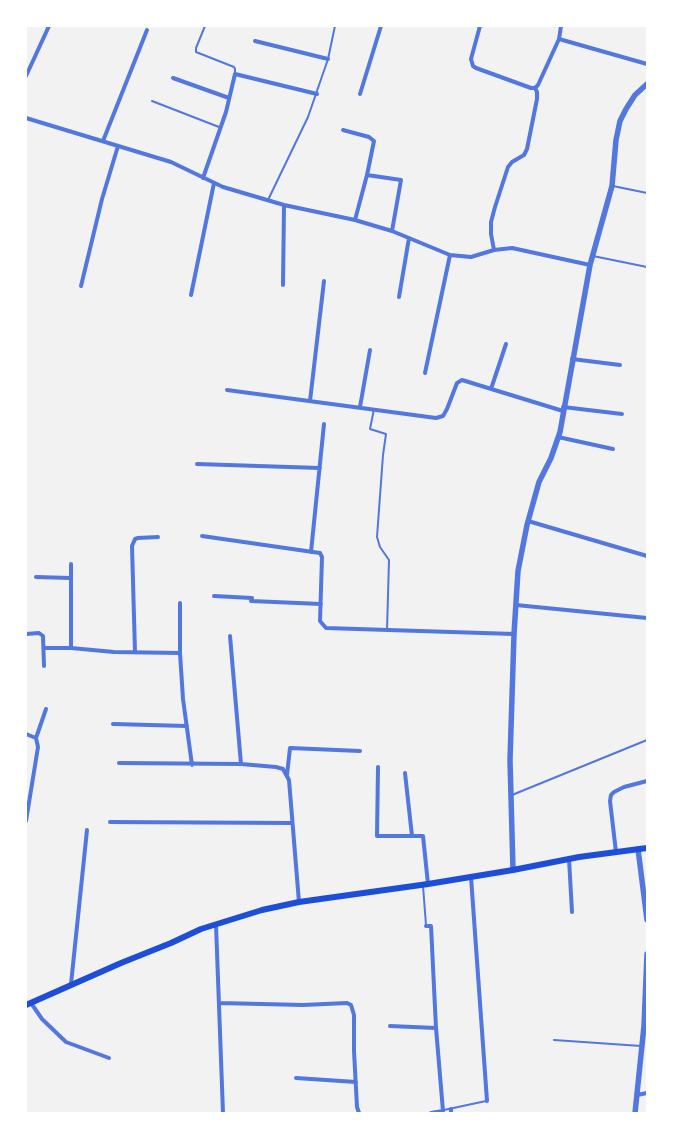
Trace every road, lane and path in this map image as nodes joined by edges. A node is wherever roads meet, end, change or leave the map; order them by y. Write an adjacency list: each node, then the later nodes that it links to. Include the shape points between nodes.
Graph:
1 (49, 26): 13 (street)
2 (205, 26): 12 (lane, via 196,52 234,67)
3 (335, 26): 10 (lane)
4 (381, 26): 18 (street)
5 (480, 26): 16 (street, via 471,59 473,66)
6 (561, 26): 8 (street)
7 (147, 30): 24 (street)
8 (558, 39): 11 (street); 16 (street)
9 (255, 41): 10 (street)
10 (328, 59): 17 (lane)
11 (647, 64)
12 (235, 74): 17 (street); 19 (street)
13 (26, 76)
14 (173, 78): 19 (street)
15 (647, 84): 29 (street, via 635,95 620,121)
16 (535, 88): 36 (street, via 537,99 527,149 524,155 508,167 491,222)
17 (317, 94): 31 (lane)
18 (360, 94)
19 (229, 98): 22 (street)
20 (152, 101): 22 (lane)
21 (26, 118): 24 (street)
22 (221, 128): 27 (street)
23 (343, 130): 26 (street, via 369,137 374,141)
24 (103, 141): 25 (street)
25 (118, 146): 27 (street, via 171,162); 43 (street)
26 (367, 175): 33 (street); 34 (street, via 401,180)
27 (203, 178): 28 (street)
28 (214, 183): 31 (street); 44 (street)
29 (612, 186): 30 (lane); 38 (street)
30 (647, 193)
31 (268, 200): 32 (street)
32 (284, 205): 33 (street); 42 (street)
33 (355, 220): 34 (street)
34 (392, 231): 35 (street)
35 (408, 238): 37 (street); 45 (street)
36 (494, 250): 37 (street, via 471,257); 39 (street, via 519,249)
37 (450, 255): 50 (street)
38 (592, 256): 39 (street); 40 (lane)
39 (590, 265): 48 (street)
40 (647, 266)
41 (324, 281): 53 (street)
42 (283, 285)
43 (81, 286)
44 (190, 295)
45 (399, 297)
46 (506, 344): 51 (street)
47 (370, 350): 54 (street)
48 (572, 360): 49 (street); 56 (street)
49 (620, 366)
50 (425, 373)
51 (491, 389): 55 (street, via 462,380 457,383 443,416 436,418); 56 (street)
52 (227, 390): 53 (street)
53 (310, 401): 54 (street)
54 (360, 408): 55 (street)
55 (374, 409): 76 (lane, via 370,429 386,434 377,537 389,560)
56 (563, 409): 57 (street); 59 (street)
57 (622, 414)
58 (324, 424): 62 (street)
59 (558, 437): 60 (street); 63 (street, via 539,482)
60 (613, 449)
61 (197, 464): 62 (street)
62 (320, 468): 66 (street)
63 (528, 521): 67 (street); 74 (street, via 518,570)
64 (202, 536): 66 (street)
65 (158, 537): 82 (street, via 135,539 132,546)
66 (311, 552): 73 (street, via 319,552 322,555)
67 (647, 556)
68 (70, 564): 70 (street)
69 (36, 577): 70 (street)
70 (70, 578): 81 (street)
71 (214, 596): 73 (street, via 252,598 252,601)
72 (180, 604): 83 (street)
73 (321, 604): 76 (street, via 320,621 326,628)
74 (516, 606): 75 (street); 78 (street)
75 (647, 618)
76 (387, 630): 78 (street)
77 (26, 634): 80 (street, via 41,634)
78 (514, 634): 99 (street)
79 (230, 636): 94 (street)
80 (44, 648): 81 (street); 84 (street)
81 (71, 648): 82 (street)
82 (135, 652): 83 (street)
83 (180, 653): 87 (street)
84 (44, 666)
85 (46, 709): 89 (street)
86 (113, 724): 87 (street)
87 (187, 726): 93 (street)
88 (26, 734): 89 (street)
89 (36, 738): 100 (street, via 38,747)
90 (647, 740): 99 (lane)
91 (360, 751): 97 (street, via 290,748)
92 (120, 763): 93 (street)
93 (192, 764): 94 (street)
94 (241, 764): 97 (street, via 276,767 283,769)
95 (378, 767): 104 (street, via 377,836)
96 (405, 773): 104 (street)
97 (286, 775): 102 (street, via 289,780)
98 (647, 781): 107 (street, via 624,787 611,795)
99 (511, 795): 109 (street)
100 (26, 821)
101 (110, 822): 102 (street)
102 (292, 823): 112 (street)
103 (87, 830): 118 (street)
104 (412, 836): 111 (street, via 423,836)
105 (647, 848): 106 (main road)
106 (638, 849): 107 (main road); 114 (street)
107 (616, 852): 108 (main road)
108 (569, 859): 109 (main road); 113 (street)
109 (513, 870): 110 (main road)
110 (471, 877): 111 (main road); 130 (street)
111 (426, 884): 112 (main road); 116 (lane)
112 (299, 902): 115 (main road, via 262,910)
113 (572, 912)
114 (647, 920)
115 (216, 925): 118 (main road); 120 (street)
116 (426, 926): 122 (street, via 431,926)
117 (647, 954): 124 (street)
118 (71, 984): 119 (main road)
119 (28, 1004): 125 (street, via 66,1042)
120 (219, 1004): 127 (street, via 349,1004 354,1015); 133 (street)
121 (390, 1026): 122 (street)
122 (436, 1028): 131 (street)
123 (554, 1040): 124 (lane)
124 (642, 1046): 129 (street)
125 (109, 1058)
126 (296, 1078): 127 (street)
127 (356, 1082): 134 (street)
128 (647, 1093): 129 (street)
129 (637, 1095): 136 (street)
130 (488, 1101): 132 (lane)
131 (444, 1110): 132 (lane); 135 (street)
132 (451, 1111)
133 (223, 1113)
134 (359, 1113)
135 (431, 1113)
136 (635, 1113)

